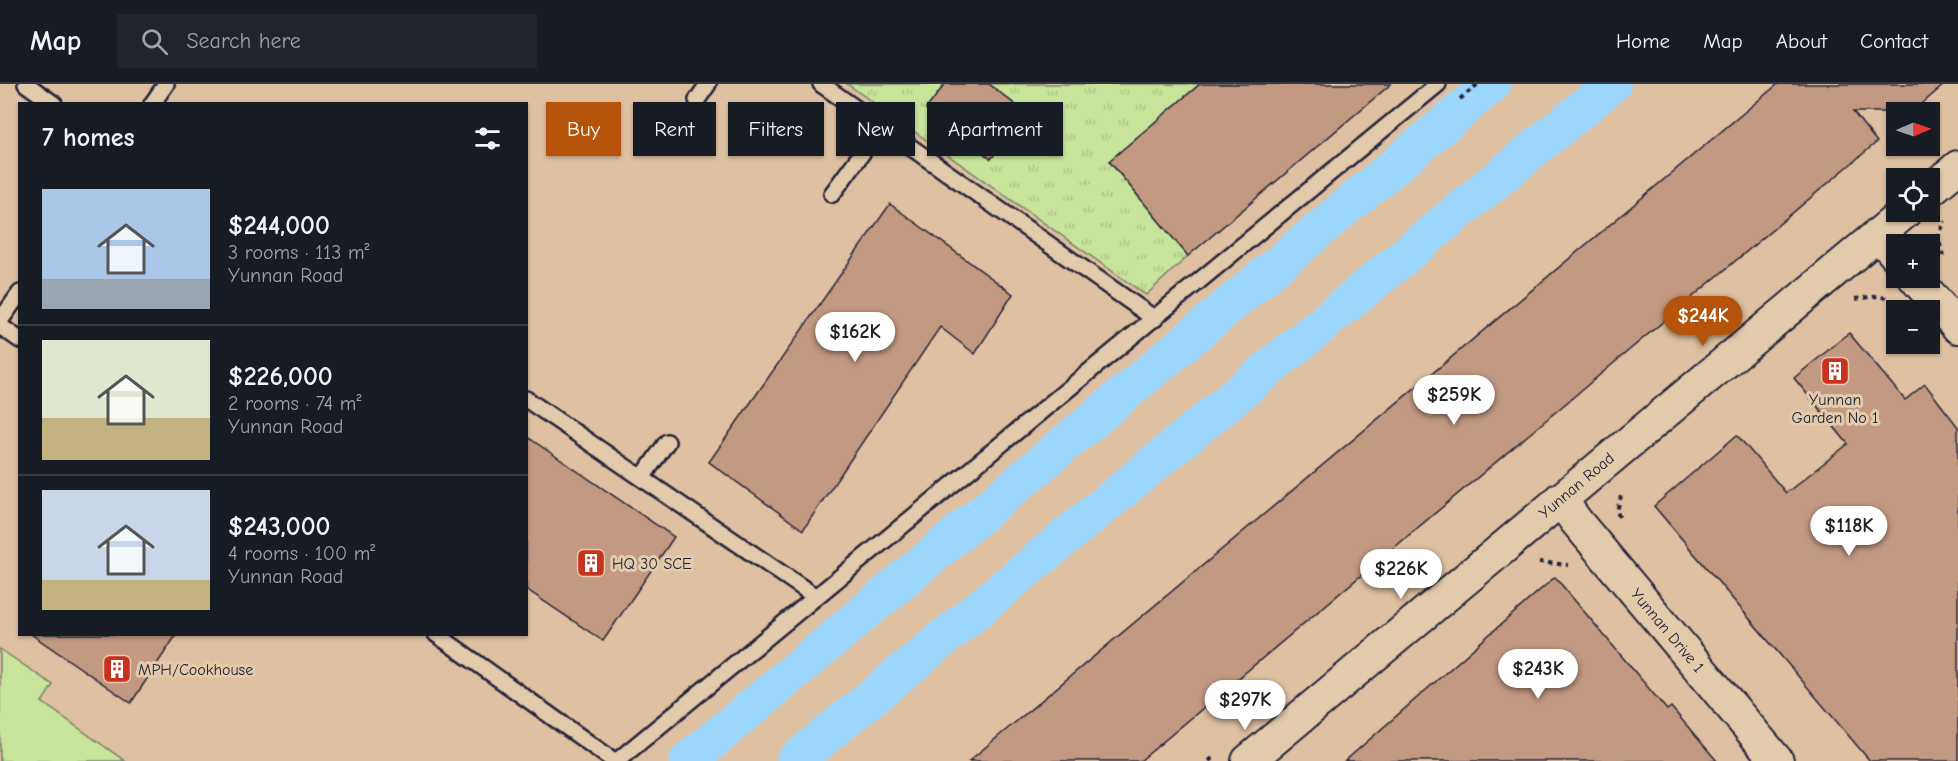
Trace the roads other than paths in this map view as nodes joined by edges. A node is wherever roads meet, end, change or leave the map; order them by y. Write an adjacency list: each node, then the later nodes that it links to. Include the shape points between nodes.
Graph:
1 (26, 84): 7 (lane)
2 (166, 84): 8 (lane)
3 (708, 84): 6 (lane)
4 (821, 84): 9 (lane)
5 (1438, 84): 18 (lane)
6 (697, 100)
7 (51, 102)
8 (153, 102)
9 (846, 102)
10 (915, 151): 18 (lane)
11 (860, 156): 14 (lane)
12 (1958, 167): 13 (street)
13 (1940, 182)
14 (832, 194)
15 (1886, 245): 26 (street, Yunnan Road)
16 (1924, 288): 21 (street)
17 (18, 296): 19 (lane)
18 (1155, 319): 27 (lane)
19 (0, 321)
20 (0, 326): 22 (lane)
21 (1958, 327)
22 (18, 338)
23 (528, 400): 25 (lane)
24 (667, 442): 25 (lane)
25 (642, 478): 27 (lane)
26 (1560, 499): 30 (street, Yunnan Road); 31 (street, Yunnan Drive 1)
27 (816, 597): 29 (lane)
28 (439, 636): 29 (lane)
29 (615, 761)
30 (1248, 761)
31 (1777, 761)

